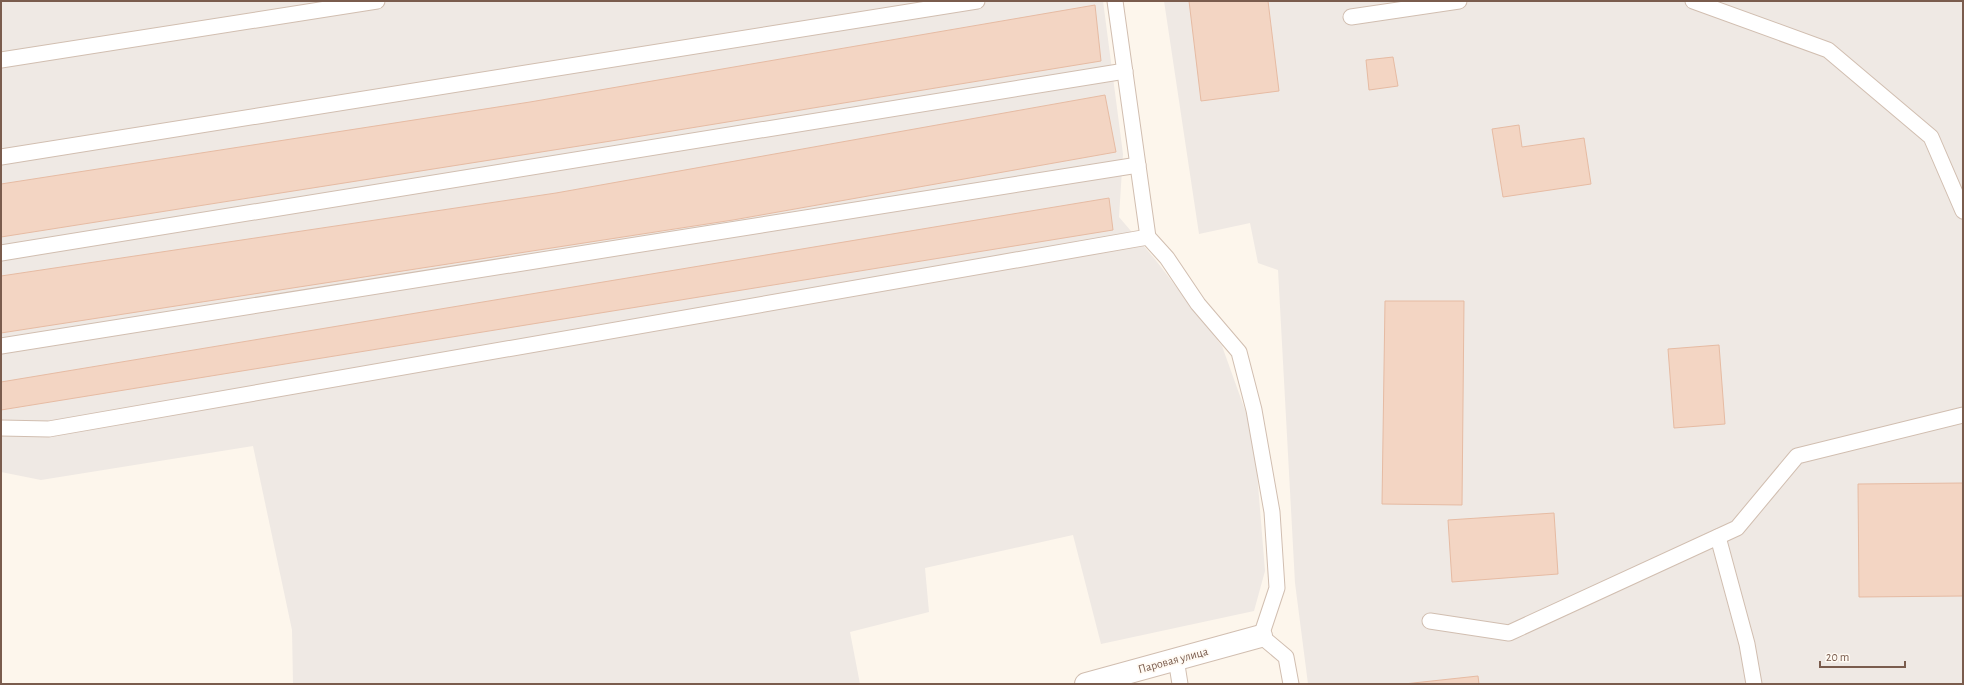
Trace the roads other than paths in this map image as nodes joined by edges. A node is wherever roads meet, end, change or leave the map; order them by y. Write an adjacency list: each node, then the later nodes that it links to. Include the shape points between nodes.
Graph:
1 (377, 1): 7 (lane)
2 (977, 1): 9 (lane)
3 (1115, 1): 8 (lane)
4 (1459, 1): 6 (lane)
5 (1693, 1): 11 (lane, via 1828,50 1931,137)
6 (1350, 17)
7 (1, 60)
8 (1124, 71): 10 (lane); 13 (lane)
9 (1, 157)
10 (1138, 166): 12 (lane); 14 (lane)
11 (1963, 211)
12 (1148, 237): 16 (lane, via 49,429); 19 (lane, via 1167,258 1198,304 1239,352 1254,410 1272,512 1277,588)
13 (1, 253)
14 (1, 346)
15 (1963, 415): 17 (lane, via 1797,456 1737,528)
16 (1, 428)
17 (1718, 537): 18 (lane, via 1509,632); 24 (lane, via 1747,644)
18 (1430, 621)
19 (1261, 636): 20 (street, Паровая улица); 23 (lane, via 1286,657)
20 (1176, 659): 21 (street, Паровая улица); 22 (lane)
21 (1086, 684)
22 (1180, 684)
23 (1291, 684)
24 (1754, 684)

